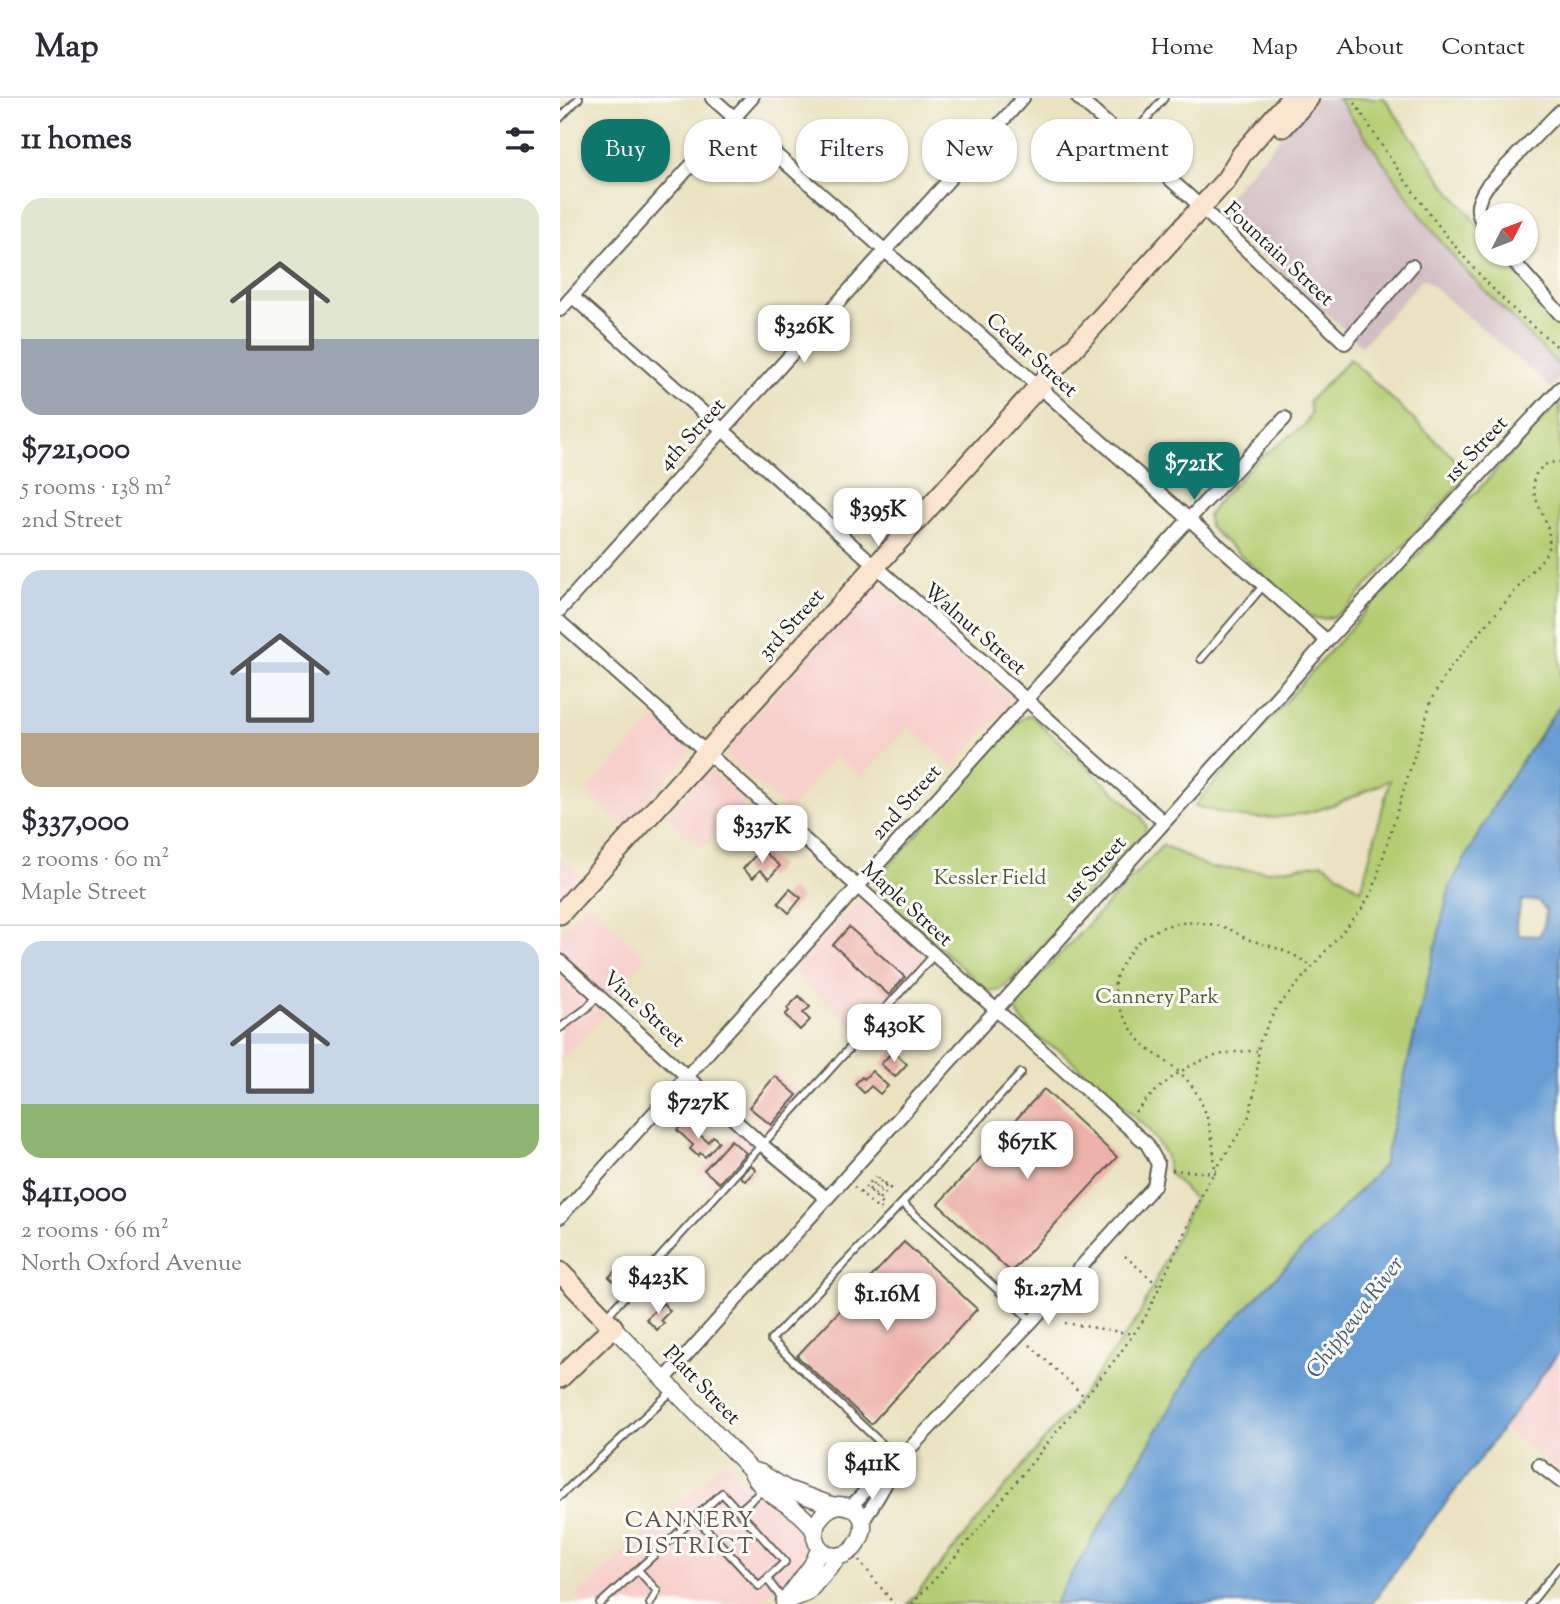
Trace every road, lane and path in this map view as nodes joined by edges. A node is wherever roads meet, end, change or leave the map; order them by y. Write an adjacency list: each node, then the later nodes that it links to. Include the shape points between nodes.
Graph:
1 (579, 98): 11 (lane)
2 (712, 98): 12 (street, Cedar Street)
3 (752, 98): 12 (street)
4 (1023, 98): 19 (street, 4th Street)
5 (1078, 98): 13 (street, Fountain Street)
6 (1164, 98): 14 (lane)
7 (1290, 98): 15 (main road, 3rd Street, via 1242,153)
8 (1309, 98): 15 (main road, 3rd Street, via 1252,160)
9 (1355, 103): 25 (path, via 1388,157 1465,258 1512,308)
10 (1560, 111): 17 (street, via 1487,186)
11 (560, 118)
12 (734, 118): 19 (street, Cedar Street); 22 (street)
13 (1101, 119)
14 (1146, 119)
15 (1226, 180): 18 (main road, 3rd Street)
16 (1172, 182): 18 (street, Fountain Street)
17 (1477, 203)
18 (1201, 208): 20 (street, Fountain Street, via 1345,343); 27 (main road, 3rd Street)
19 (884, 250): 27 (street, Cedar Street); 29 (street, 4th Street)
20 (1412, 266)
21 (1518, 266): 24 (street)
22 (573, 297): 23 (street); 29 (street, Walnut Street)
23 (560, 310)
24 (1560, 314)
25 (1560, 349)
26 (1560, 388): 36 (street, 1st Street)
27 (1038, 389): 31 (street, Cedar Street); 32 (main road, 3rd Street)
28 (1284, 418): 31 (street, 2nd Street)
29 (724, 430): 32 (street, Walnut Street); 34 (street, 4th Street)
30 (1560, 462): 45 (path, via 1544,464 1532,482 1550,539 1544,557 1440,682 1373,890)
31 (1188, 520): 33 (street, Cedar Street); 38 (street, 2nd Street)
32 (875, 567): 38 (street, Walnut Street); 39 (main road, 3rd Street)
33 (1263, 586): 36 (street, Cedar Street); 37 (lane)
34 (560, 610)
35 (560, 622): 39 (street, Maple Street)
36 (1326, 641): 40 (street, 1st Street)
37 (1201, 659)
38 (1026, 701): 40 (street, Walnut Street); 41 (street, 2nd Street)
39 (707, 751): 41 (street, Maple Street); 42 (main road, 3rd Street)
40 (1164, 822): 47 (street, 1st Street)
41 (857, 887): 43 (street, Maple Street); 52 (street, 2nd Street)
42 (560, 914)
43 (933, 956): 47 (street, Maple Street); 54 (lane)
44 (560, 961): 46 (street, Vine Street)
45 (1312, 967): 49 (path, via 1275,1010); 50 (path, via 1296,955 1205,924 1178,922 1144,936 1120,967 1114,988 1145,1045)
46 (598, 995): 48 (lane); 52 (street, Vine Street)
47 (997, 1010): 59 (street, 1st Street); 67 (street, Maple Street, via 1147,1144 1158,1164 1154,1186)
48 (560, 1028)
49 (1257, 1051): 50 (path, via 1222,1054); 56 (path, via 1256,1086 1248,1119)
50 (1179, 1071): 53 (path); 56 (path, via 1209,1124)
51 (1021, 1073): 60 (lane)
52 (687, 1076): 54 (street, Vine Street); 63 (street, 2nd Street)
53 (1135, 1112)
54 (761, 1144): 59 (street, Vine Street); 68 (lane)
55 (1172, 1170): 56 (path)
56 (1215, 1172): 66 (path)
57 (849, 1183): 58 (path)
58 (860, 1193): 61 (path); 62 (path, via 877,1175 870,1193 882,1180 885,1183 875,1198 887,1185 890,1188 878,1200 883,1206)
59 (826, 1198): 73 (street, 1st Street)
60 (902, 1203): 67 (lane); 75 (lane, via 771,1340)
61 (875, 1206)
62 (879, 1210)
63 (560, 1217)
64 (1125, 1256): 66 (path)
65 (560, 1272): 68 (main road, Platt Street)
66 (1159, 1287): 70 (path)
67 (1032, 1321): 75 (street)
68 (609, 1322): 72 (main road); 73 (street, Platt Street)
69 (1065, 1322): 70 (path)
70 (1133, 1335): 74 (path)
71 (1030, 1345): 74 (path)
72 (560, 1378)
73 (669, 1385): 77 (street, Platt Street); 80 (lane)
74 (1085, 1397): 95 (path)
75 (895, 1464): 81 (street, via 883,1471 867,1492); 84 (street)
76 (1539, 1465): 78 (street)
77 (751, 1471): 79 (street, Platt Street); 81 (street, Platt Street, via 787,1489)
78 (1560, 1481)
79 (764, 1488): 82 (lane); 85 (street, Platt Street, via 803,1516)
80 (560, 1496)
81 (842, 1506): 84 (street); 85 (street, via 821,1516)
82 (739, 1511): 83 (lane, via 722,1493); 90 (lane, via 785,1562)
83 (696, 1518): 89 (lane); 90 (lane, via 759,1586)
84 (863, 1522): 86 (street, via 856,1547)
85 (818, 1540): 86 (street, via 832,1556); 91 (street, via 812,1565)
86 (840, 1555): 91 (street, via 807,1593)
87 (859, 1560): 94 (path)
88 (1560, 1566): 96 (lane)
89 (638, 1570): 92 (lane); 93 (lane, via 657,1591)
90 (767, 1579): 91 (lane)
91 (783, 1603)
92 (600, 1604)
93 (650, 1604)
94 (894, 1604)
95 (912, 1604)
96 (1530, 1604)

